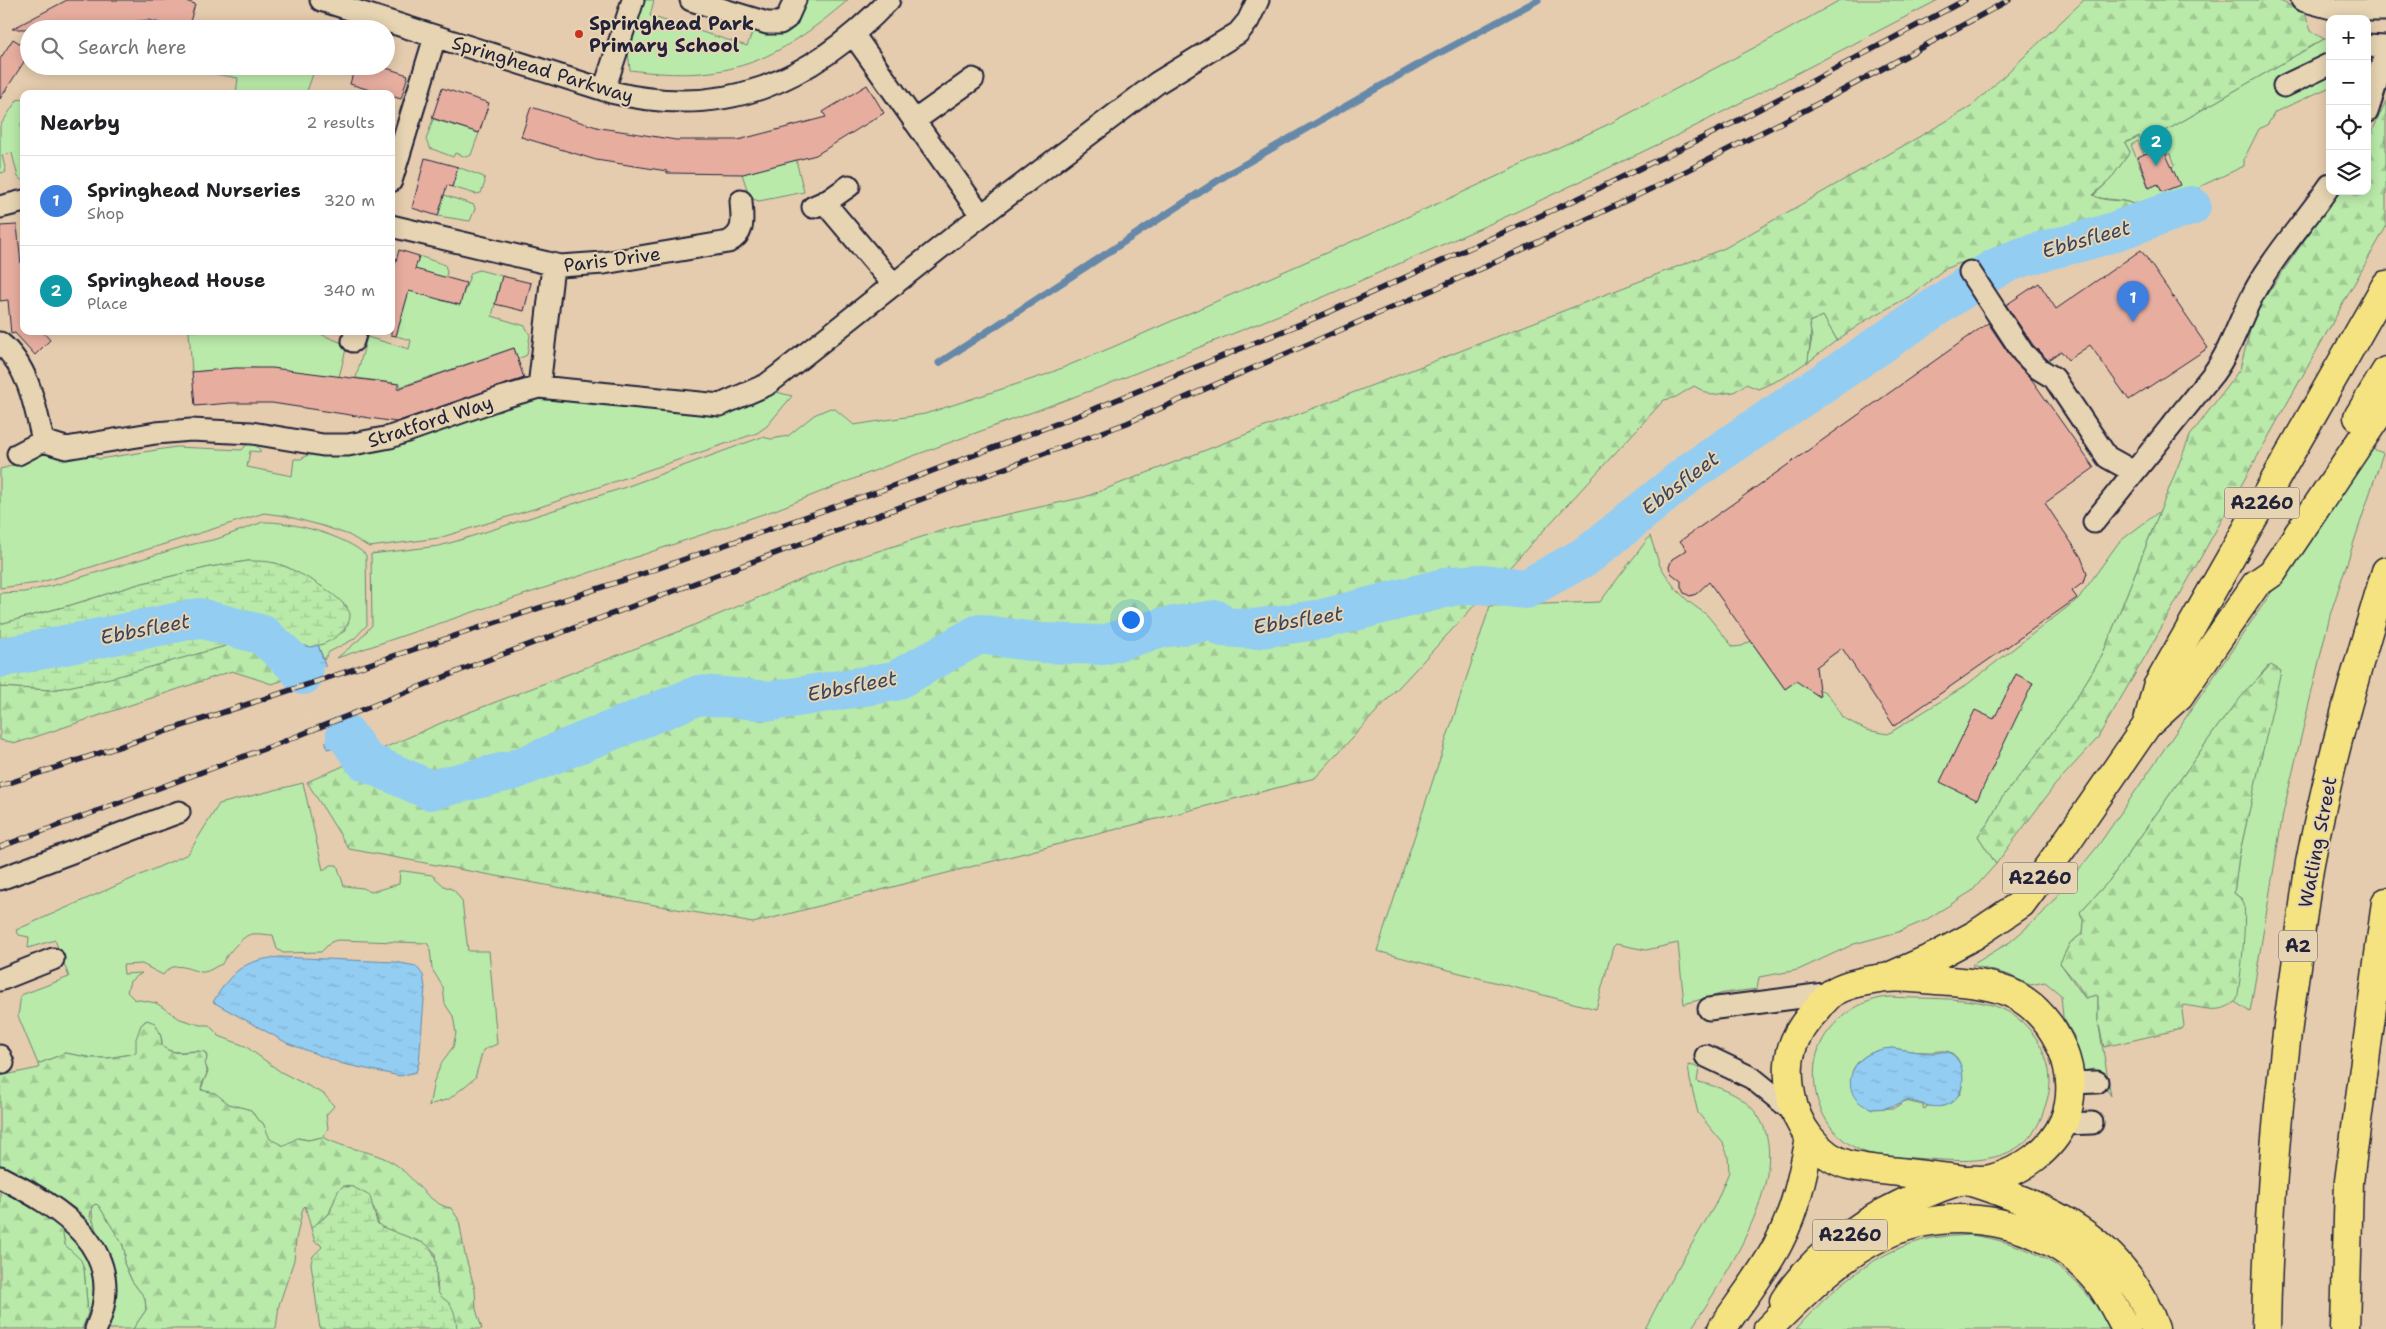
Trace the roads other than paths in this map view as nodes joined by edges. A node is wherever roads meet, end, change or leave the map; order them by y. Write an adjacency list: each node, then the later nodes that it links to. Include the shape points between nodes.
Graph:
1 (322, 0): 9 (street, Springhead Parkway)
2 (633, 0): 19 (street)
3 (692, 0): 4 (street, via 773,24 787,18)
4 (795, 0)
5 (889, 0): 11 (street, Springhead Parkway)
6 (1258, 0): 28 (street, Stratford Way, via 1238,33 1157,83)
7 (2302, 0): 8 (street, via 2346,10)
8 (2386, 10)
9 (383, 20)
10 (395, 24): 12 (street, Springhead Parkway)
11 (853, 34): 19 (street, Springhead Parkway, via 806,70 742,94 679,102); 21 (street)
12 (435, 37): 19 (street, Springhead Parkway); 22 (street)
13 (2371, 46): 14 (street)
14 (2386, 47)
15 (2386, 52): 20 (street)
16 (2326, 66): 18 (street)
17 (973, 79): 21 (street)
18 (2284, 86)
19 (604, 90)
20 (2369, 105)
21 (914, 121): 28 (street)
22 (395, 168)
23 (849, 186): 32 (street, via 818,206)
24 (2326, 190): 40 (street, via 2259,282 2225,358)
25 (741, 201): 30 (street, Paris Drive, via 742,228 735,239 728,242 604,263)
26 (20, 202): 27 (street)
27 (0, 208)
28 (981, 215): 32 (street, Stratford Way)
29 (395, 227): 30 (street, Paris Drive)
30 (553, 266): 36 (street)
31 (1970, 272): 40 (street, via 2023,353 2040,370 2053,377 2107,457)
32 (894, 285): 36 (street, Stratford Way, via 778,376 720,405)
33 (2386, 285): 44 (main road, A2260, via 2157,687)
34 (0, 343): 38 (street, via 24,374)
35 (2386, 371): 43 (main road, via 2262,565)
36 (539, 387): 38 (street, Stratford Way, via 390,437 348,446 244,432 191,430 68,448)
37 (2386, 403): 43 (main road, via 2272,573)
38 (43, 441): 39 (street)
39 (18, 454)
40 (2134, 472): 41 (street)
41 (2094, 522)
42 (2386, 571): 67 (main road, Watling Street / A2, via 2355,673 2310,865 2282,1062 2270,1202)
43 (2256, 584): 44 (main road, via 2179,696)
44 (2147, 725): 49 (main road, A2260, via 2021,904 1975,935)
45 (179, 812): 46 (street)
46 (0, 879)
47 (2386, 902): 68 (main road, via 2349,1181)
48 (53, 959): 50 (street)
49 (1887, 978): 51 (main road); 55 (main road, via 1981,985 2021,999 2037,1011 2054,1033 2064,1054)
50 (0, 980)
51 (1832, 993): 52 (street); 56 (main road, via 1804,1022 1794,1038 1789,1084)
52 (1708, 1009)
53 (1706, 1056): 56 (street, via 1752,1078)
54 (2097, 1082): 55 (street)
55 (2070, 1083): 58 (main road, via 2069,1106)
56 (1794, 1112): 59 (main road)
57 (2092, 1123): 58 (street)
58 (2063, 1124): 61 (main road, via 2041,1152 2022,1166 1992,1179)
59 (1810, 1138): 61 (main road, via 1833,1159 1846,1164); 63 (main road, A2260, via 1797,1195 1779,1242)
60 (0, 1177): 62 (street, via 61,1212 79,1227 88,1240 98,1258 104,1283 104,1304)
61 (1964, 1180): 64 (main road, A2260, via 1921,1195 1866,1223 1820,1258 1790,1292); 66 (main road, via 2032,1203 2083,1231 2114,1259 2135,1287)
62 (96, 1329)
63 (1722, 1329)
64 (1768, 1329): 65 (main road, via 1828,1270 1882,1236 1920,1223 1976,1219 2011,1226 2044,1238 2065,1251 2097,1280)
65 (2126, 1329)
66 (2155, 1329)
67 (2266, 1329)
68 (2345, 1329)

